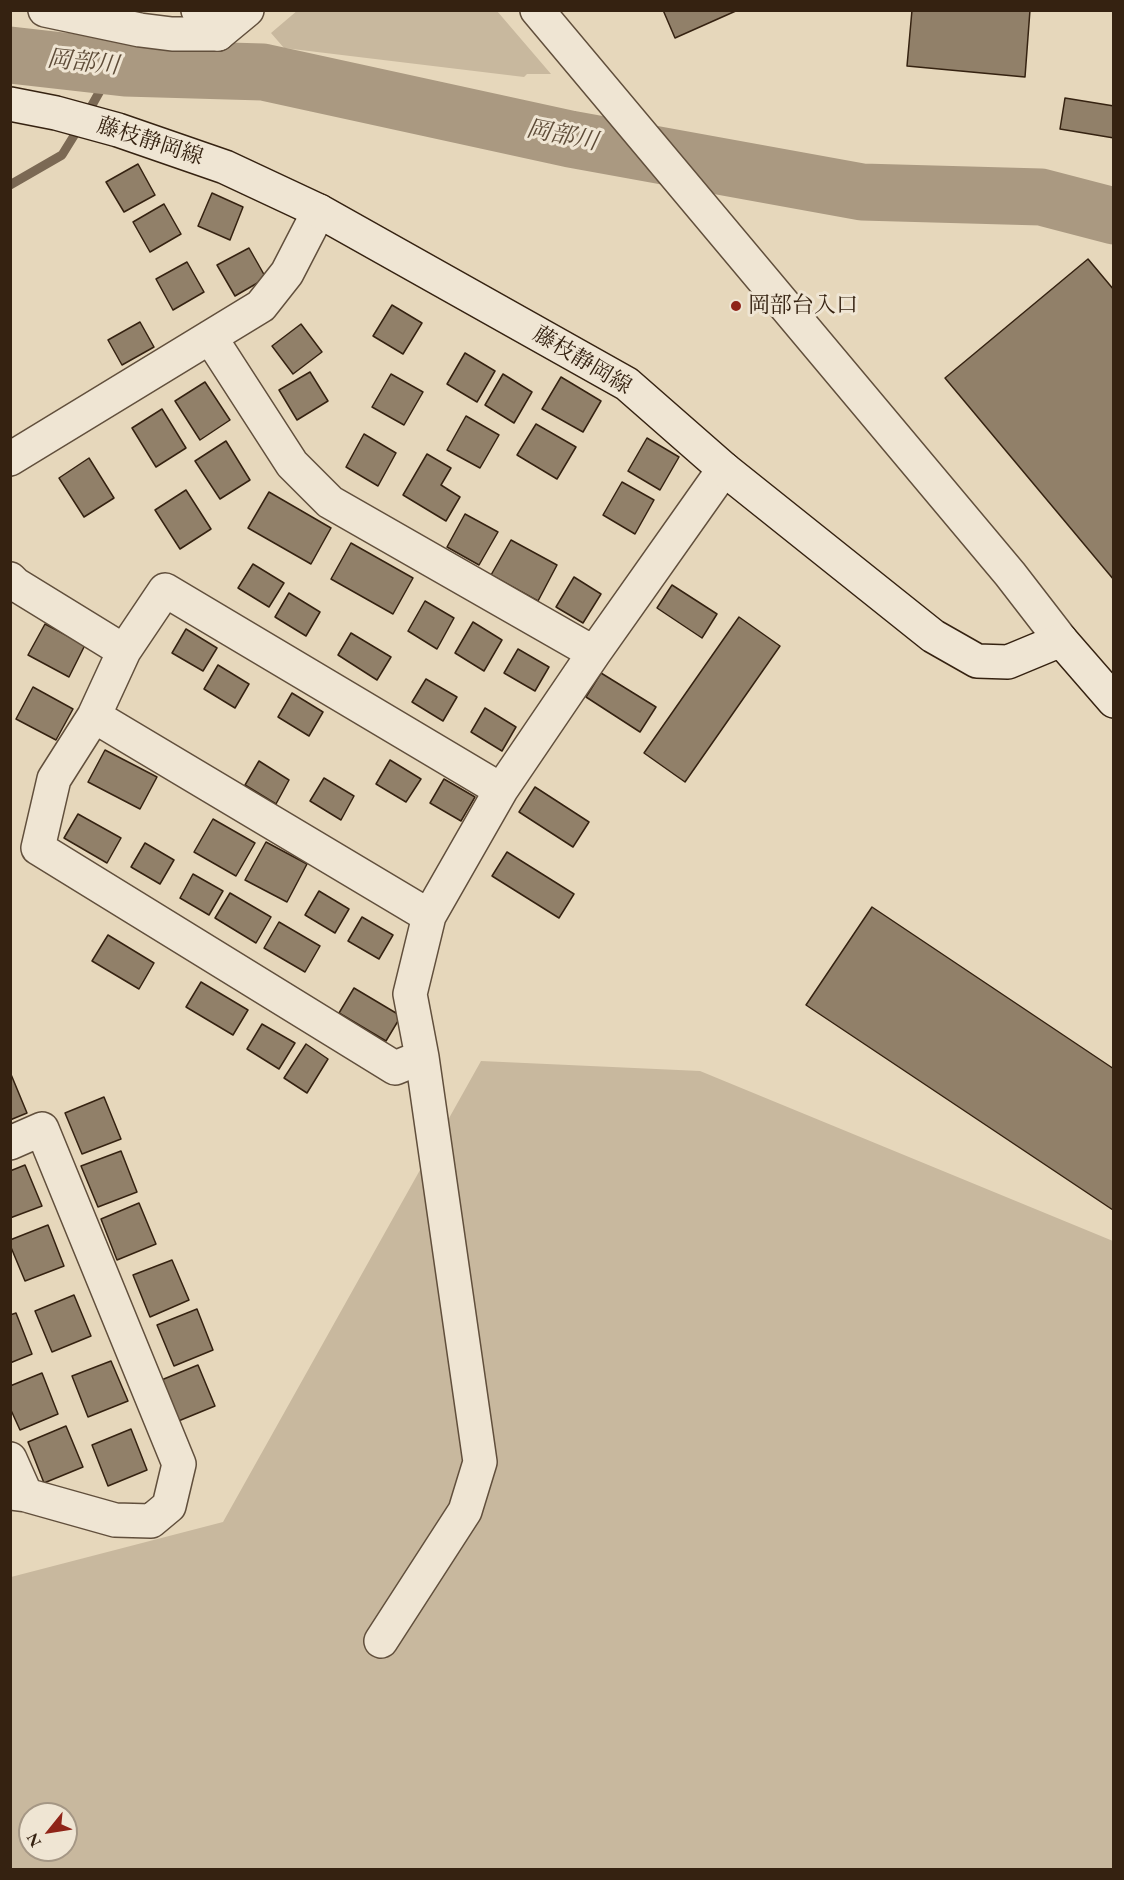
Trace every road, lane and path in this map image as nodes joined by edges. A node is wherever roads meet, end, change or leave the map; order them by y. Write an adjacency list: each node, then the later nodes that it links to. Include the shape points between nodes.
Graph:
1 (45, 10): 4 (street, via 172,34)
2 (247, 10): 4 (street)
3 (537, 10): 11 (street)
4 (208, 22)
5 (10, 104): 6 (street, 藤枝静岡線, via 118,130 225,167)
6 (319, 211): 7 (street, via 287,273 261,306); 9 (street, 藤枝静岡線, via 627,384)
7 (210, 337): 8 (street); 13 (street, via 292,464 330,502)
8 (10, 459)
9 (724, 469): 11 (street, 藤枝静岡線, via 933,636 977,662 1008,662); 13 (street)
10 (10, 579): 12 (street)
11 (1061, 640): 14 (street)
12 (124, 651): 15 (street); 16 (street, via 165,590)
13 (594, 653): 16 (street)
14 (1113, 701)
15 (94, 716): 17 (street); 18 (street, via 54,779 38,848 394,1068)
16 (501, 790): 17 (street)
17 (429, 916): 18 (street, via 410,993)
18 (422, 1057): 22 (street, via 480,1462 465,1511)
19 (10, 1143): 21 (street, via 42,1129 180,1464 169,1506 151,1521 115,1520)
20 (10, 1459): 21 (street)
21 (18, 1494)
22 (381, 1641)

